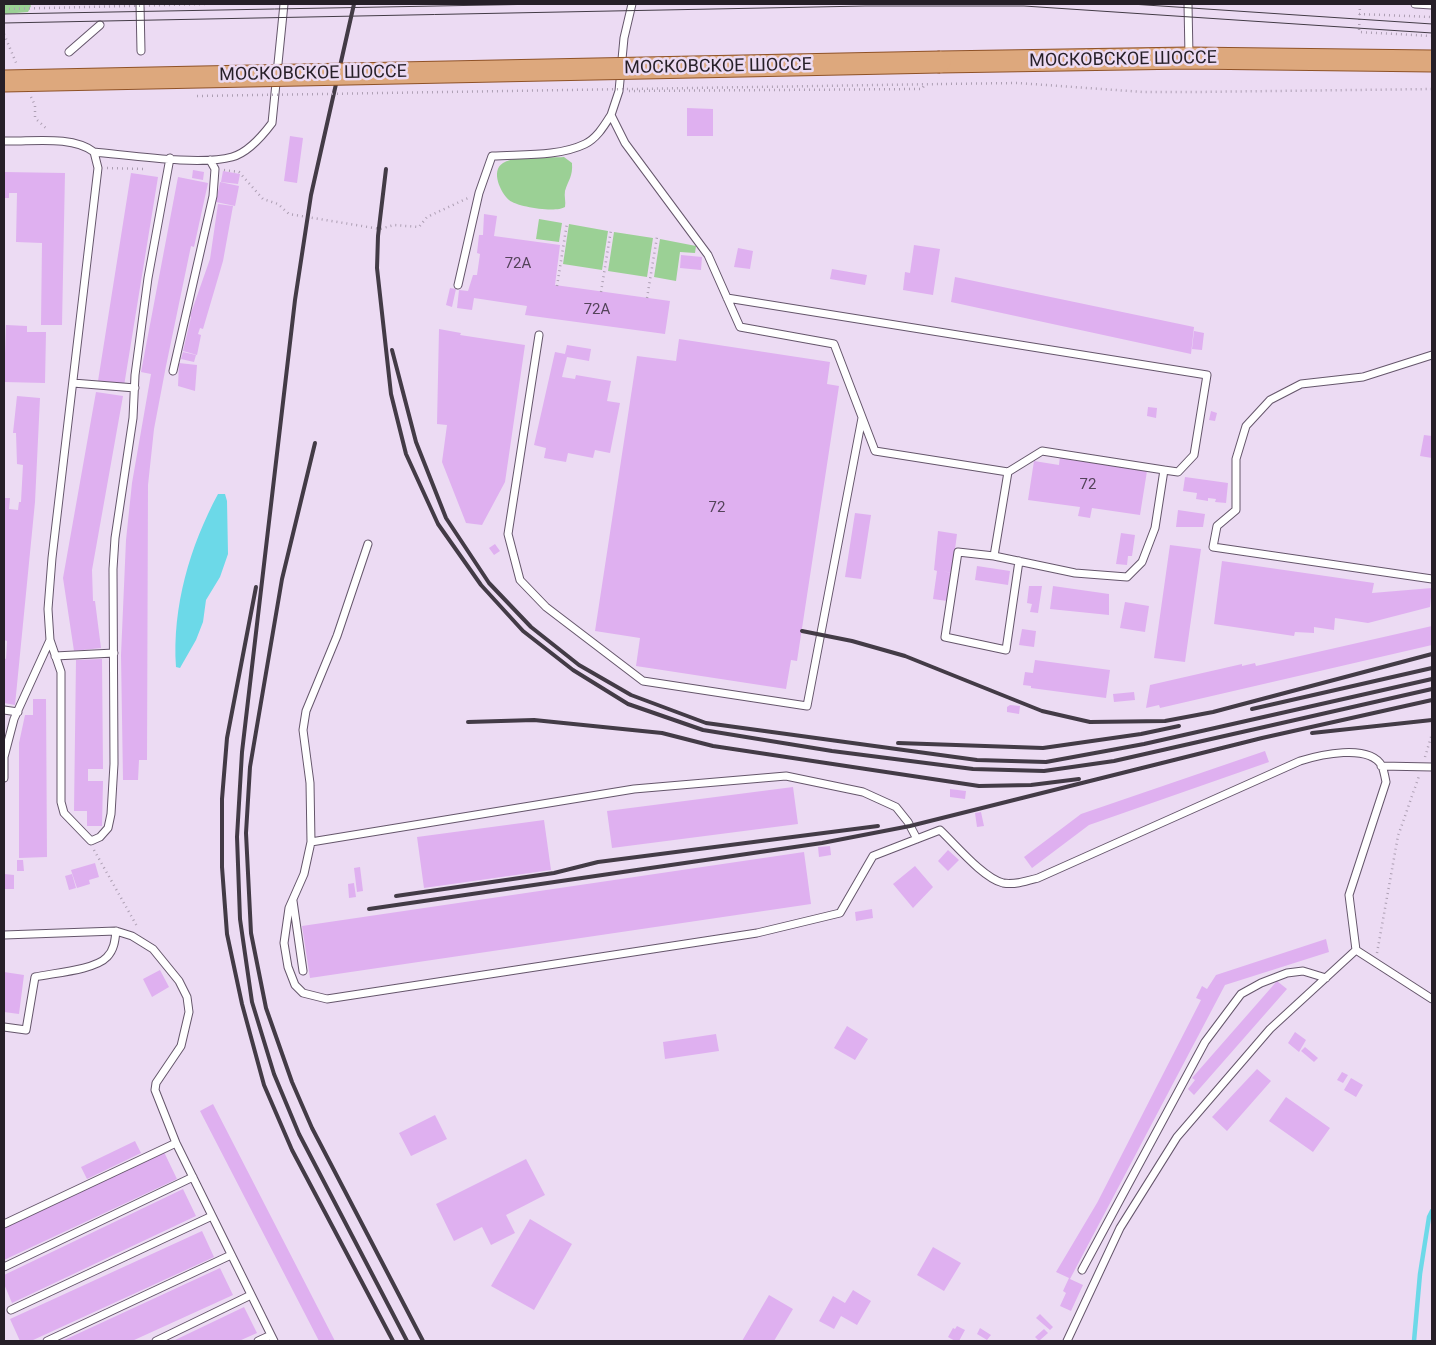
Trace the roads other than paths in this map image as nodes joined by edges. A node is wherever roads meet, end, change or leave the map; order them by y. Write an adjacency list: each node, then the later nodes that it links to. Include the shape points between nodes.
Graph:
1 (140, 4): 8 (lane)
2 (284, 4): 17 (lane, via 272,123 262,136 233,157)
3 (632, 4): 13 (lane, via 624,38 619,91)
4 (1188, 4): 10 (lane)
5 (1415, 4): 6 (lane)
6 (1432, 5)
7 (100, 25): 9 (lane)
8 (141, 51)
9 (69, 52)
10 (1189, 58): 11 (main road, МОСКОВСКОЕ ШОССЕ); 12 (main road, МОСКОВСКОЕ ШОССЕ, bridge)
11 (1432, 61)
12 (4, 80)
13 (610, 115): 18 (lane, via 600,132 585,144 560,151 492,156 479,193); 19 (lane, via 624,143 708,255)
14 (4, 142): 15 (lane, via 62,142 88,147)
15 (94, 152): 16 (lane); 23 (lane, via 98,168)
16 (170, 158): 17 (lane); 24 (lane, via 148,278)
17 (210, 160): 22 (lane, via 216,169 213,196)
18 (458, 285)
19 (727, 298): 25 (lane, via 740,327 834,344); 26 (lane, via 1207,375 1194,455 1178,472)
20 (539, 335): 25 (lane, via 508,534 520,580 546,607 643,681 807,706)
21 (1432, 355): 31 (lane, via 1363,377 1301,384 1270,400 1246,426 1236,459 1236,510 1217,526 1213,548)
22 (173, 371)
23 (73, 383): 24 (lane); 32 (lane, via 52,558 48,609)
24 (135, 388): 33 (lane, via 115,538)
25 (862, 418): 27 (lane, via 875,451)
26 (1164, 470): 27 (lane, via 1042,451); 30 (lane, via 1155,528 1142,562 1127,577 1075,574)
27 (1008, 472): 29 (lane)
28 (368, 544): 42 (lane, via 337,636 306,711 303,730 310,783)
29 (994, 556): 30 (lane); 30 (lane, via 958,552 945,637 1006,650)
30 (1019, 562)
31 (1432, 579)
32 (50, 640): 34 (lane); 36 (lane)
33 (114, 653): 34 (lane); 34 (lane, via 111,814 108,828 91,841 64,813 61,802 61,672)
34 (56, 656)
35 (4, 710): 36 (lane)
36 (18, 712): 37 (lane)
37 (4, 757): 40 (lane)
38 (1381, 766): 39 (lane); 41 (lane, via 1375,759 1352,752 1326,753 1300,761 1038,878 1017,884 1004,883 987,875 940,830); 46 (lane, via 1386,782 1350,895)
39 (1432, 767)
40 (4, 778)
41 (917, 839): 42 (lane, via 896,806 863,792 786,776 634,789); 43 (lane, via 873,856 840,913 757,933 326,999 303,993 294,985 284,943)
42 (311, 842): 43 (lane, via 304,874)
43 (292, 900): 47 (lane)
44 (116, 931): 45 (lane); 50 (lane, via 114,947 98,964 35,977 26,1030); 51 (lane, via 147,944 179,981 187,997 189,1012 181,1046 156,1083 155,1090)
45 (4, 935)
46 (1356, 950): 48 (lane); 49 (lane)
47 (303, 971)
48 (1326, 978): 57 (lane, via 1303,971 1287,973 1241,994 1201,1050); 64 (lane, via 1270,1029 1177,1137 1120,1228)
49 (1432, 999)
50 (4, 1027)
51 (176, 1143): 52 (lane); 54 (lane)
52 (193, 1177): 53 (lane); 56 (lane)
53 (212, 1216): 55 (lane); 59 (lane)
54 (4, 1224)
55 (231, 1256): 58 (lane); 61 (lane)
56 (4, 1267)
57 (1082, 1270)
58 (251, 1295): 60 (lane); 62 (lane)
59 (11, 1310)
60 (272, 1338): 63 (lane)
61 (47, 1341)
62 (156, 1341)
63 (258, 1341)
64 (1067, 1341)

